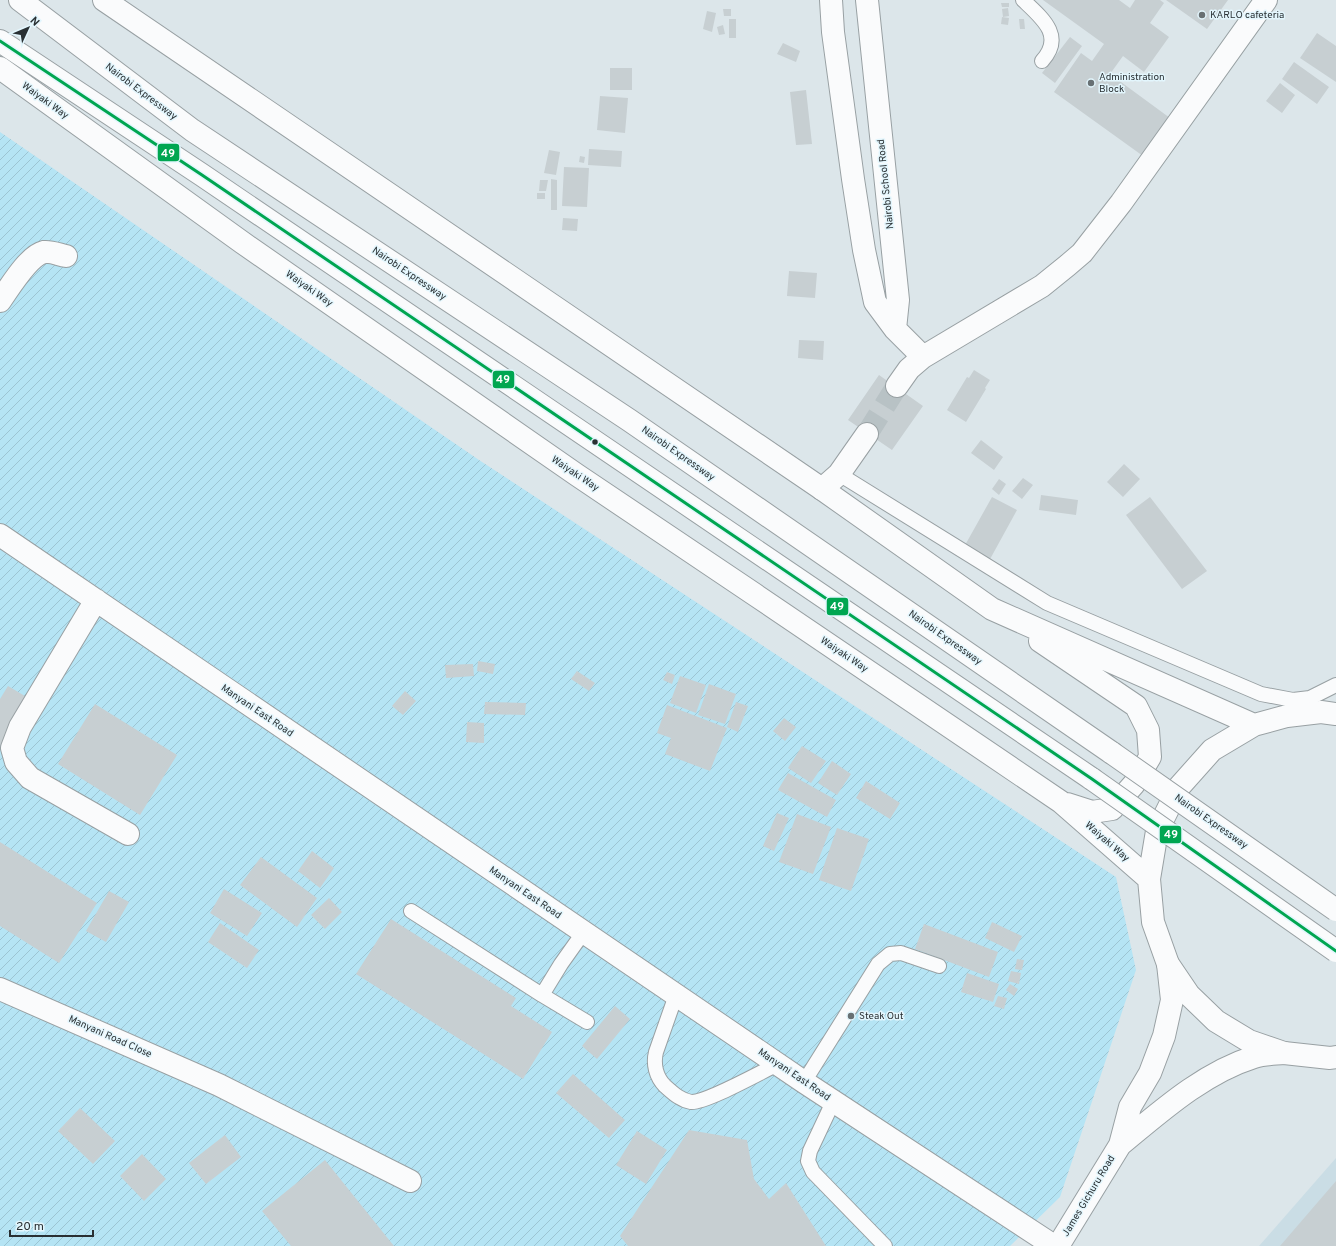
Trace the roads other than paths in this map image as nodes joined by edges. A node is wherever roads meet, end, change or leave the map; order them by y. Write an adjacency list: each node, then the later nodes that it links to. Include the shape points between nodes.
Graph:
1 (20, 0): 27 (main road, Nairobi Expressway, bridge, via 192,130 629,420)
2 (104, 0): 17 (main road)
3 (831, 0): 12 (main road, via 833,32 864,250 875,302)
4 (867, 0): 12 (main road, Nairobi School Road, via 898,300)
5 (1023, 0): 8 (lane, via 1042,17 1049,28 1050,49)
6 (1266, 0): 13 (main road, via 1121,203 1082,253 1042,286)
7 (0, 41): 30 (main road, bridge, via 202,175 1092,779)
8 (1042, 61)
9 (0, 68): 24 (main road, Waiyaki Way, via 243,243 577,475)
10 (66, 256): 11 (main road, via 45,252 37,256 23,268)
11 (0, 301)
12 (895, 329): 13 (main road)
13 (923, 357): 14 (main road, via 909,369)
14 (897, 386)
15 (867, 434): 16 (main road)
16 (839, 474): 17 (main road); 21 (lane, via 1047,603 1261,694 1293,700 1310,698)
17 (822, 489): 20 (main road)
18 (0, 535): 19 (main road, Manyani East Road)
19 (96, 600): 25 (main road, via 20,727 12,748 16,762 30,778); 29 (main road, Manyani East Road)
20 (992, 609): 23 (main road); 24 (main road, via 1136,706 1148,730 1150,757 1134,784 1112,809 1092,812)
21 (1336, 685)
22 (1331, 709): 23 (main road, via 1287,716)
23 (1254, 726): 26 (main road, via 1212,750 1179,787 1157,830)
24 (1061, 802): 26 (main road, Waiyaki Way)
25 (128, 834)
26 (1149, 879): 31 (main road, via 1153,922)
27 (1336, 910)
28 (411, 911): 34 (lane)
29 (583, 933): 34 (lane); 35 (main road, Manyani East Road)
30 (1336, 951)
31 (1168, 964): 37 (main road, via 1189,995 1216,1021 1249,1041); 42 (main road, via 1172,1000 1164,1036 1150,1073 1130,1107)
32 (939, 966): 40 (lane, via 901,953 890,954 878,964)
33 (0, 989): 43 (main road, Manyani Road Close, via 219,1085)
34 (542, 995): 36 (lane)
35 (676, 995): 39 (main road, Manyani East Road); 39 (lane, via 654,1060 663,1084 682,1099 692,1102 708,1098)
36 (587, 1022)
37 (1284, 1053): 38 (main road); 42 (main road, via 1255,1057 1207,1079 1169,1105)
38 (1336, 1057)
39 (778, 1064): 40 (main road, Manyani East Road)
40 (804, 1082): 41 (main road, Manyani East Road)
41 (833, 1102): 44 (lane, via 810,1151 808,1161 813,1172); 45 (main road, Manyani East Road)
42 (1120, 1145): 46 (main road, James Gichuru Road)
43 (410, 1181)
44 (885, 1246)
45 (1054, 1246)
46 (1058, 1246)

